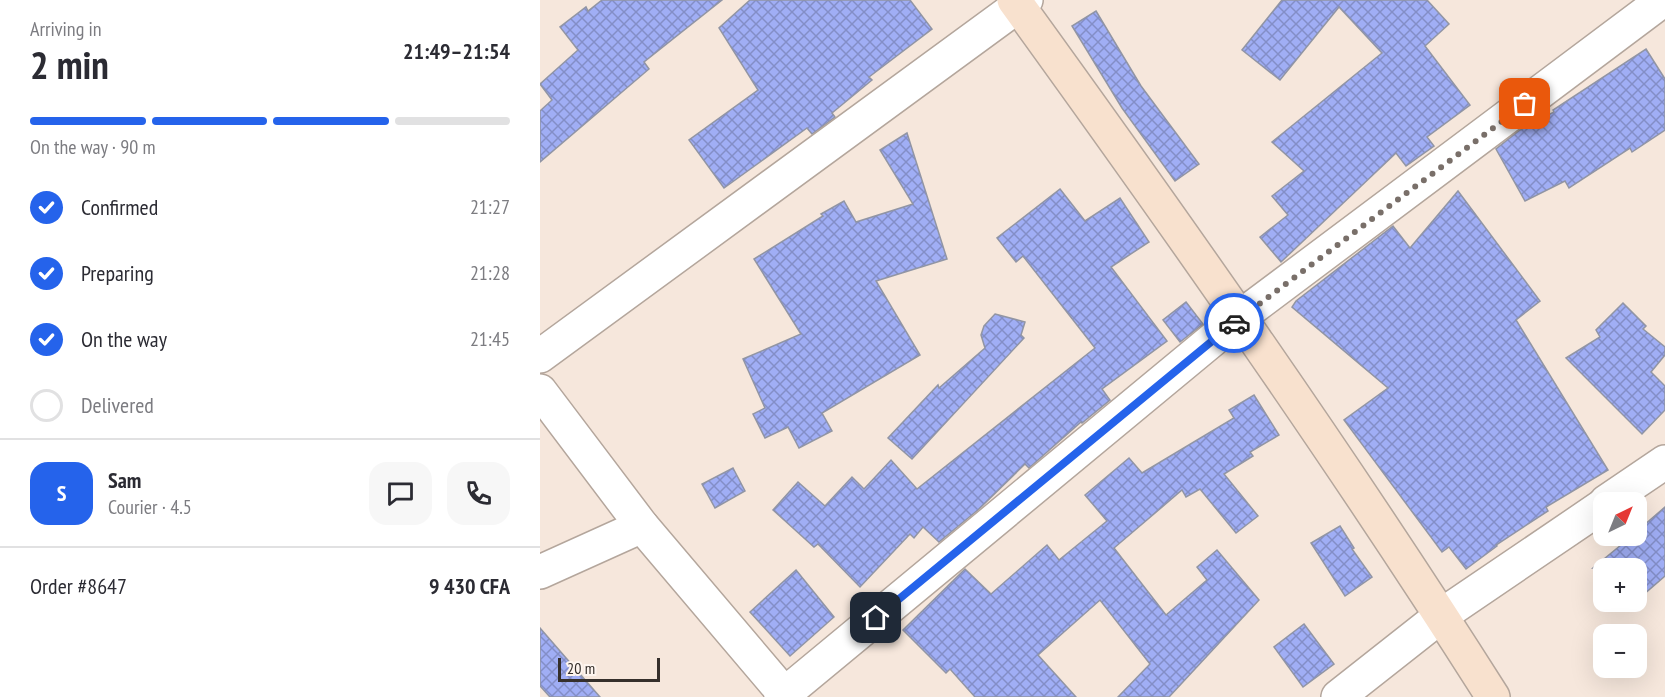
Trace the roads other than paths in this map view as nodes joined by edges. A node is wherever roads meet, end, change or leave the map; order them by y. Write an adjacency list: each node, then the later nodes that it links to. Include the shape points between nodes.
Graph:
1 (1019, 2): 3 (main road); 4 (street)
2 (1660, 5): 3 (street)
3 (1240, 317): 11 (main road); 12 (street)
4 (540, 356)
5 (540, 391): 9 (street)
6 (1665, 462): 7 (street)
7 (1622, 492)
8 (1593, 512): 11 (street)
9 (642, 526): 10 (street); 12 (street)
10 (540, 572)
11 (1442, 615): 13 (street); 14 (main road)
12 (784, 696)
13 (1338, 697)
14 (1493, 697)

